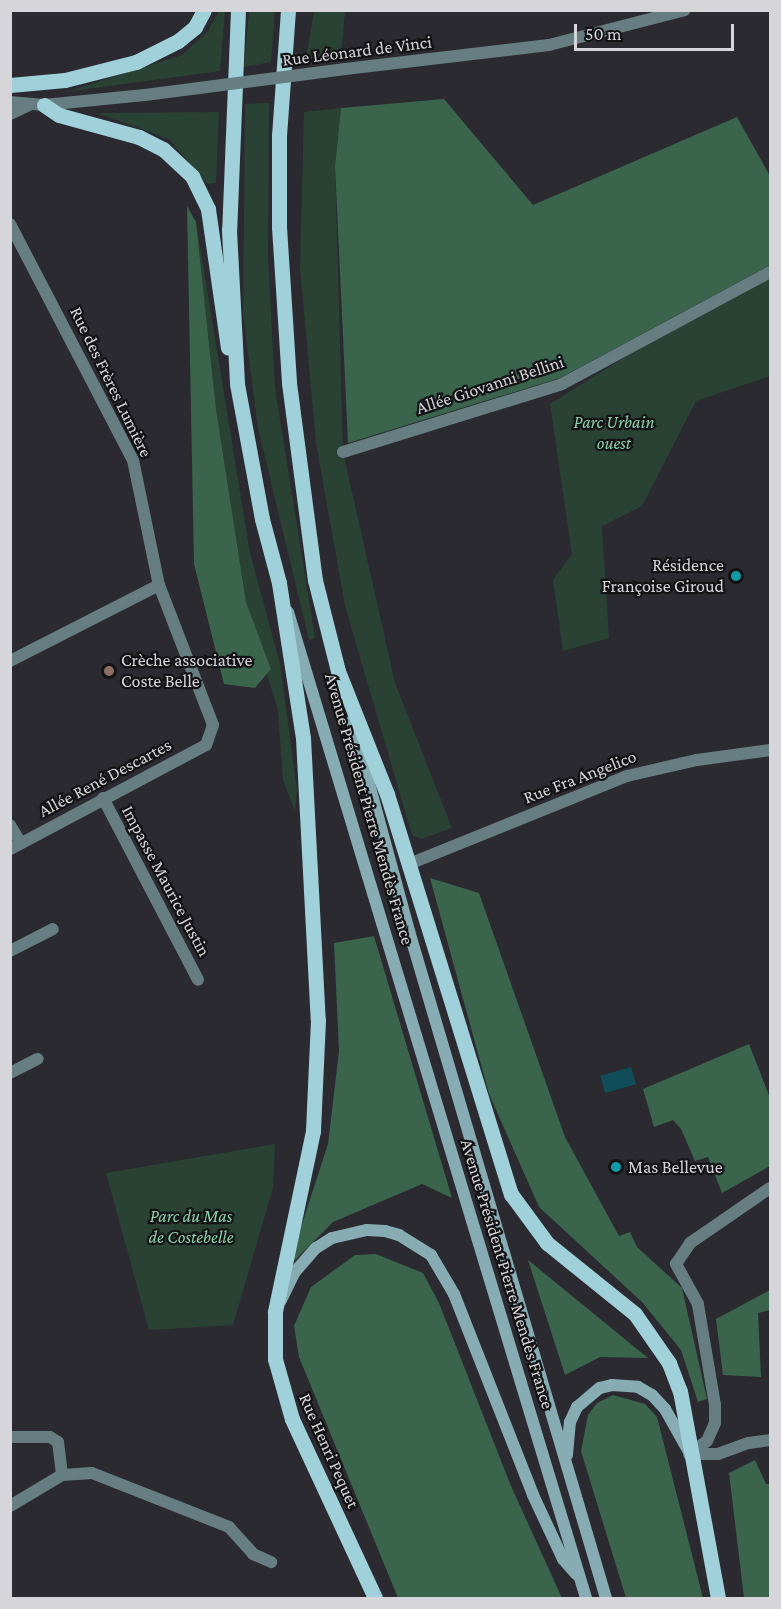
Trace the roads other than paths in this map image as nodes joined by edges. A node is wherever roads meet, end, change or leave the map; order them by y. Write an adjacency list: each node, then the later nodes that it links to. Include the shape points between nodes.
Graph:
1 (204, 10): 5 (main road, via 195,27 178,41 136,62 65,80)
2 (238, 10): 11 (main road, Avenue Président Pierre Mendès France, via 230,230)
3 (288, 10): 16 (main road, Avenue Président Pierre Mendès France, via 279,136 279,227 289,383 315,580)
4 (678, 12): 7 (street, Rue Léonard de Vinci, bridge, via 549,45)
5 (10, 85)
6 (10, 102): 7 (street, Rue Léonard de Vinci)
7 (37, 105): 8 (street, Rue Léonard de Vinci); 11 (main road, via 59,115 139,136 163,149 192,176 208,210 221,321)
8 (10, 114)
9 (10, 224): 14 (street, Rue des Frères Lumière, via 133,460)
10 (771, 272): 12 (street, Allée Giovanni Bellini, via 562,384)
11 (237, 384): 13 (main road, Avenue Président Pierre Mendès France)
12 (343, 452)
13 (279, 583): 29 (main road, Rue Henri Pequet, via 303,738 318,1075 313,1131); 37 (main road, Avenue Président Pierre Mendès France)
14 (159, 585): 15 (street); 17 (street, Rue des Frères Lumière, via 202,693 213,725)
15 (10, 662)
16 (338, 671): 22 (main road, via 387,794); 33 (main road, Avenue Président Pierre Mendès France, via 408,931)
17 (212, 735): 19 (street, Allée René Descartes, via 206,745)
18 (771, 750): 22 (street, Rue Fra Angelico, via 697,760 627,776)
19 (103, 798): 21 (street, Allée René Descartes); 25 (street, Impasse Maurice Justin)
20 (10, 825): 21 (street)
21 (16, 846)
22 (409, 864): 32 (main road, via 511,1194 547,1243 615,1296 653,1336 680,1391)
23 (53, 929): 24 (street)
24 (10, 951)
25 (198, 980)
26 (38, 1059): 27 (street)
27 (10, 1073)
28 (771, 1188): 32 (street, via 690,1243 676,1264 698,1304 715,1405 715,1423 707,1441)
29 (276, 1312): 37 (main road, via 294,1273 316,1248 332,1238 367,1230 385,1231 431,1255 454,1294 558,1548); 38 (main road, Rue Henri Pequet, via 274,1348 282,1390)
30 (10, 1437): 34 (street, via 50,1437 58,1442)
31 (771, 1440): 32 (street, via 718,1454)
32 (690, 1454): 33 (main road, via 665,1409 652,1395 638,1387 612,1384 600,1388 577,1407 570,1422); 41 (main road)
33 (567, 1468): 40 (main road, Avenue Président Pierre Mendès France)
34 (62, 1475): 35 (street); 36 (street, via 104,1475 239,1534 253,1554)
35 (10, 1506)
36 (271, 1562)
37 (580, 1579): 39 (main road, Avenue Président Pierre Mendès France)
38 (375, 1599)
39 (586, 1599)
40 (606, 1599)
41 (718, 1599)

